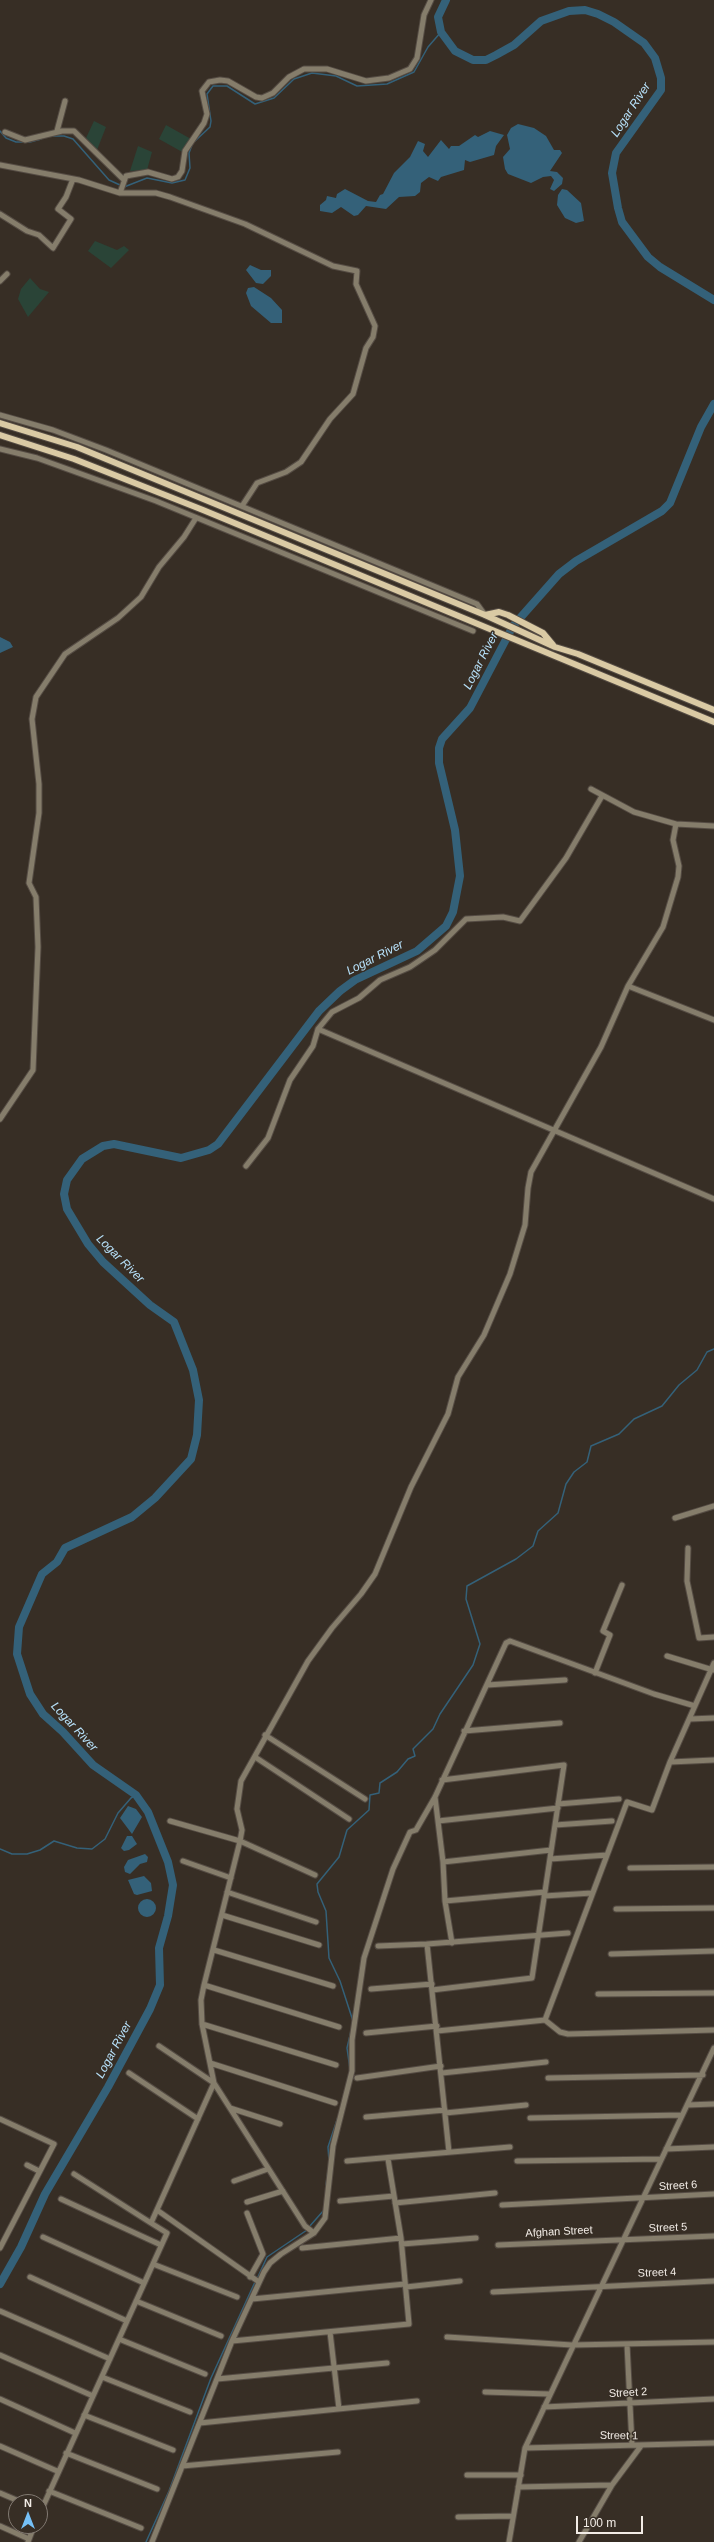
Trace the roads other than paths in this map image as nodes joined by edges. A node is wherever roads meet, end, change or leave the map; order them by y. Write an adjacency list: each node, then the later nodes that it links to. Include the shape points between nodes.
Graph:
1 (431, 0): 7 (street, via 425,11 417,58 410,69 376,81 366,81 327,69 304,69 289,77 273,93 262,98 228,81 213,80 205,85 202,91 207,114 204,123 185,151 182,171 178,177 172,179 148,172 126,176)
2 (65, 101): 4 (street)
3 (5, 132): 4 (street, via 25,140)
4 (57, 132): 7 (street, via 74,131)
5 (0, 165): 6 (street)
6 (73, 179): 8 (street); 9 (street, via 58,209 71,219 52,248 39,235 27,231)
7 (124, 180): 8 (street)
8 (120, 191): 17 (street, via 149,192 170,197 245,224 333,266 357,271 356,284 375,326 353,394 330,419 302,462 286,472 257,483)
9 (0, 214)
10 (8, 274): 11 (street)
11 (0, 281)
12 (0, 415): 17 (street, via 53,430)
13 (0, 423): 16 (main road, via 77,447)
14 (0, 435): 18 (main road, via 74,459)
15 (0, 449): 19 (street, via 37,458 98,479)
16 (206, 501): 18 (main road); 20 (main road)
17 (242, 506): 20 (street, via 477,604)
18 (203, 510): 24 (main road)
19 (196, 518): 21 (street); 32 (street, via 159,567 141,597 118,618 65,654 36,697 32,719 39,784 39,812 29,883 36,897 38,947 33,1070)
20 (485, 615): 22 (main road); 22 (main road, via 499,612 508,615 543,633)
21 (473, 631)
22 (556, 647): 23 (main road)
23 (714, 710)
24 (714, 722)
25 (591, 789): 26 (street)
26 (602, 796): 27 (street, via 634,812); 31 (street, via 566,858 520,921 503,917 466,919 435,950 410,967 380,980 359,998 332,1012)
27 (676, 824): 28 (street); 29 (street, via 673,840 679,866 678,877 660,933)
28 (714, 826)
29 (628, 986): 30 (street); 33 (street, via 601,1047)
30 (714, 1020)
31 (318, 1029): 33 (street); 34 (street, via 313,1046 290,1080 268,1138)
32 (0, 1119)
33 (554, 1130): 35 (street); 52 (street, via 531,1172 525,1225 510,1274 484,1335 458,1377 448,1414 411,1487 375,1574 308,1661)
34 (246, 1166)
35 (714, 1199)
36 (714, 1506): 37 (street)
37 (675, 1518)
38 (688, 1548): 40 (street, via 687,1581 699,1638)
39 (622, 1585): 44 (street, via 603,1630 610,1635)
40 (714, 1637)
41 (667, 1656): 43 (street)
42 (714, 1663): 43 (street)
43 (713, 1670): 47 (street)
44 (595, 1673): 46 (street, via 508,1641); 47 (street)
45 (565, 1680): 46 (street)
46 (487, 1685): 51 (street)
47 (695, 1706): 49 (street)
48 (714, 1718): 49 (street)
49 (690, 1719): 55 (street)
50 (560, 1723): 51 (street)
51 (464, 1731): 56 (street)
52 (265, 1735): 53 (street); 58 (street)
53 (254, 1758): 61 (street); 66 (street, via 241,1781 238,1795 237,1809 242,1830)
54 (714, 1760): 55 (street)
55 (670, 1762): 68 (street, via 652,1810 627,1802)
56 (442, 1780): 57 (street); 60 (street, via 564,1765)
57 (435, 1797): 63 (street); 156 (street, via 416,1830 410,1832 393,1869 364,1958 352,2040 352,2070 333,2146 328,2210 325,2218)
58 (365, 1799)
59 (619, 1799): 60 (street)
60 (558, 1806): 63 (street); 65 (street)
61 (349, 1819)
62 (170, 1821): 66 (street)
63 (438, 1821): 71 (street)
64 (612, 1821): 65 (street)
65 (556, 1824): 67 (street)
66 (240, 1841): 74 (street); 75 (street)
67 (551, 1850): 69 (street); 71 (street)
68 (608, 1855): 69 (street); 77 (street)
69 (550, 1859): 78 (street)
70 (183, 1861): 75 (street)
71 (443, 1862): 79 (street)
72 (714, 1867): 73 (street)
73 (630, 1868)
74 (315, 1875)
75 (231, 1878): 76 (street)
76 (227, 1892): 82 (street); 83 (street)
77 (592, 1893): 78 (street); 99 (street)
78 (544, 1894): 79 (street); 85 (street)
79 (445, 1900): 86 (street)
80 (714, 1908): 81 (street)
81 (616, 1909)
82 (222, 1915): 88 (street); 90 (street)
83 (316, 1922)
84 (568, 1933): 85 (street)
85 (539, 1935): 86 (street); 95 (street, via 532,1978)
86 (452, 1943): 87 (street)
87 (427, 1944): 89 (street); 95 (street)
88 (319, 1945)
89 (378, 1946)
90 (214, 1950): 93 (street); 94 (street)
91 (714, 1950): 92 (street)
92 (611, 1954)
93 (204, 1985): 100 (street, via 201,2000); 101 (street)
94 (333, 1986)
95 (432, 1987): 96 (street); 102 (street)
96 (371, 1989)
97 (714, 1993): 98 (street)
98 (598, 1994)
99 (545, 2020): 102 (street); 103 (street, via 560,2032 568,2034)
100 (202, 2024): 109 (street); 110 (street)
101 (339, 2028)
102 (437, 2028): 104 (street); 111 (street)
103 (714, 2030)
104 (366, 2033)
105 (159, 2046): 117 (street)
106 (714, 2048): 107 (street)
107 (712, 2058): 114 (street)
108 (546, 2062): 113 (street)
109 (210, 2063): 117 (street); 118 (street)
110 (336, 2065)
111 (441, 2066): 113 (street); 115 (street)
112 (130, 2073): 128 (street)
113 (442, 2073): 123 (street)
114 (703, 2075): 116 (street); 121 (street)
115 (357, 2078)
116 (548, 2078)
117 (214, 2083): 122 (street); 128 (street)
118 (335, 2103)
119 (714, 2104): 121 (street)
120 (526, 2105): 123 (street)
121 (687, 2106): 124 (street)
122 (230, 2108): 129 (street); 139 (street)
123 (445, 2111): 125 (street); 133 (street)
124 (682, 2115): 126 (street); 132 (street)
125 (366, 2117)
126 (530, 2118)
127 (0, 2119): 140 (street, via 54,2144)
128 (198, 2119): 153 (street)
129 (280, 2124)
130 (510, 2147): 133 (street)
131 (714, 2147): 132 (street)
132 (666, 2149): 135 (street)
133 (449, 2152): 134 (street)
134 (388, 2159): 136 (street); 146 (street)
135 (661, 2159): 137 (street); 147 (street)
136 (347, 2161)
137 (517, 2161)
138 (28, 2165): 140 (street)
139 (268, 2169): 142 (street); 143 (street)
140 (39, 2171): 164 (street)
141 (74, 2174): 155 (street)
142 (234, 2181)
143 (283, 2192): 150 (street); 156 (street, via 305,2226)
144 (495, 2193): 151 (street)
145 (714, 2194): 147 (street, Street 6)
146 (394, 2196): 149 (street); 151 (street)
147 (642, 2198): 152 (street, Street 6); 160 (street)
148 (61, 2199): 162 (street)
149 (340, 2201)
150 (247, 2202)
151 (395, 2203): 161 (street)
152 (502, 2205)
153 (158, 2210): 155 (street); 168 (street)
154 (247, 2213): 168 (street, via 263,2254)
155 (152, 2223): 162 (street, via 167,2233)
156 (312, 2232): 170 (street, via 270,2263)
157 (714, 2236): 160 (street, Street 5)
158 (43, 2237): 172 (street)
159 (476, 2238): 161 (street)
160 (622, 2239): 163 (street, Afghan Street); 173 (street)
161 (401, 2241): 165 (street); 174 (street)
162 (161, 2245): 166 (street)
163 (498, 2245)
164 (0, 2248)
165 (302, 2248)
166 (153, 2264): 172 (street); 176 (street)
167 (30, 2277): 180 (street)
168 (250, 2277): 170 (street)
169 (714, 2281): 173 (street, Street 4)
170 (258, 2282): 177 (street)
171 (460, 2282): 174 (street)
172 (144, 2283): 178 (street)
173 (601, 2285): 175 (street, Street 4); 188 (street)
174 (405, 2286): 177 (street); 181 (street, via 409,2324)
175 (493, 2292)
176 (237, 2297)
177 (252, 2299): 185 (street)
178 (136, 2301): 180 (street); 182 (street)
179 (0, 2311): 190 (street)
180 (127, 2321): 184 (street)
181 (330, 2332): 185 (street); 192 (street)
182 (221, 2336)
183 (447, 2337): 188 (street)
184 (119, 2339): 190 (street); 193 (street)
185 (232, 2341): 195 (street)
186 (714, 2342): 187 (street)
187 (627, 2344): 188 (street); 202 (street)
188 (572, 2345): 197 (street)
189 (0, 2355): 198 (street)
190 (110, 2359): 194 (street)
191 (387, 2363): 192 (street)
192 (334, 2368): 195 (street); 204 (street)
193 (205, 2374)
194 (102, 2377): 198 (street); 205 (street)
195 (217, 2379): 207 (street)
196 (485, 2392): 197 (street)
197 (549, 2394): 203 (street)
198 (93, 2396): 206 (street)
199 (0, 2399): 208 (street)
200 (714, 2399): 202 (street, Street 2)
201 (417, 2401): 204 (street)
202 (630, 2403): 203 (street, Street 2); 210 (street)
203 (544, 2407): 213 (street)
204 (338, 2409): 207 (street)
205 (190, 2412)
206 (84, 2415): 208 (street); 214 (street)
207 (200, 2423): 217 (street)
208 (75, 2433): 216 (street)
209 (714, 2443): 212 (street, Street 1)
210 (632, 2445): 212 (street, Street 1); 213 (street, Street 1)
211 (0, 2446): 218 (street)
212 (641, 2446): 221 (street)
213 (525, 2448): 220 (street)
214 (173, 2450)
215 (338, 2452): 217 (street)
216 (66, 2453): 218 (street); 223 (street)
217 (182, 2466): 230 (street)
218 (57, 2471): 224 (street)
219 (467, 2475): 220 (street)
220 (521, 2475): 222 (street)
221 (612, 2485): 222 (street); 232 (street)
222 (518, 2487): 225 (street)
223 (157, 2489)
224 (49, 2492): 228 (street)
225 (513, 2516): 226 (street); 231 (street)
226 (458, 2517)
227 (0, 2526): 229 (street)
228 (141, 2528)
229 (28, 2541)
230 (152, 2542)
231 (509, 2542)
232 (579, 2542)

